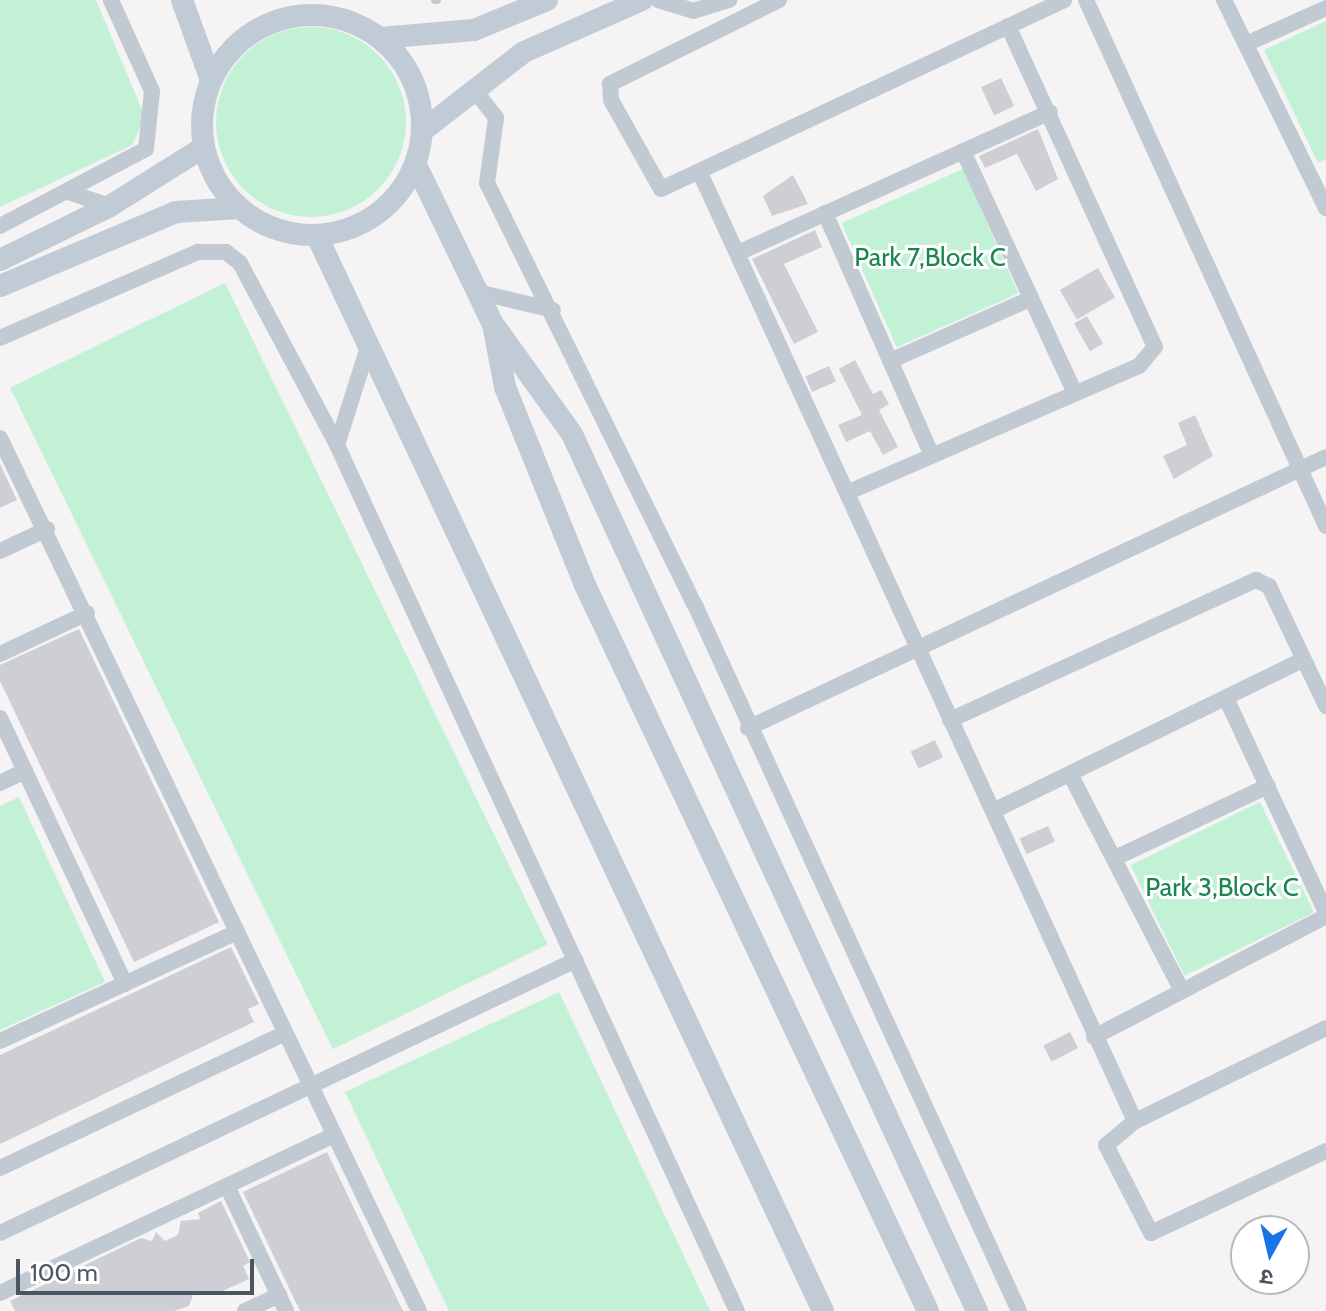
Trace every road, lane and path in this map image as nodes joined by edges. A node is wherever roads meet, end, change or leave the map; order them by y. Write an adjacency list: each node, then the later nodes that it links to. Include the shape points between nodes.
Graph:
1 (111, 0): 25 (street, via 152,91 154,127 146,149 128,163)
2 (182, 0): 16 (main road)
3 (338, 0): 14 (main road)
4 (547, 0): 14 (main road, via 474,30)
5 (642, 0): 17 (main road, via 524,52)
6 (658, 0): 7 (street, via 693,11)
7 (729, 0)
8 (779, 0): 23 (street, via 610,84 611,100 656,184 671,189)
9 (1064, 0): 13 (street)
10 (1086, 0): 47 (street)
11 (1224, 0): 15 (street)
12 (1326, 8): 15 (street)
13 (1008, 26): 18 (street); 23 (street)
14 (372, 33): 16 (main road, via 328,16 261,25 236,42); 19 (main road, via 417,88)
15 (1246, 44): 24 (street)
16 (211, 80): 20 (main road)
17 (476, 92): 19 (main road); 37 (street, via 496,118 487,183)
18 (1050, 112): 21 (street); 42 (street, via 1155,347 1139,366)
19 (422, 131): 22 (main road)
20 (204, 147): 26 (main road); 27 (main road, via 214,176)
21 (963, 151): 29 (street); 36 (street)
22 (416, 165): 31 (main road, via 383,210); 35 (main road)
23 (701, 175): 32 (street)
24 (1320, 178): 28 (street)
25 (68, 192): 26 (street); 30 (street)
26 (110, 206): 33 (main road)
27 (239, 208): 31 (main road, via 289,233); 34 (main road, via 176,212)
28 (1326, 208)
29 (825, 213): 32 (street); 41 (street)
30 (0, 226)
31 (317, 236): 40 (main road)
32 (740, 252): 48 (street)
33 (0, 260)
34 (0, 286)
35 (477, 292): 37 (street); 38 (main road)
36 (1030, 299): 41 (street); 42 (street)
37 (553, 310): 60 (street)
38 (493, 324): 90 (main road, via 505,387 585,585); 91 (main road, via 572,434)
39 (0, 338): 44 (street, via 102,288 198,252 226,252 249,277)
40 (369, 344): 44 (street); 89 (main road)
41 (890, 361): 45 (street)
42 (1074, 391): 45 (street)
43 (0, 438): 50 (street)
44 (337, 445): 69 (street)
45 (931, 453): 48 (street)
46 (1326, 457): 47 (street)
47 (1301, 472): 49 (street); 53 (street)
48 (851, 491): 53 (street)
49 (1326, 526)
50 (47, 529): 51 (street); 52 (street)
51 (0, 551)
52 (87, 613): 54 (street); 68 (street)
53 (915, 650): 59 (street); 60 (street)
54 (0, 654)
55 (1303, 660): 56 (street); 57 (street); 59 (street, via 1269,586 1256,580)
56 (1226, 698): 62 (street); 64 (street)
57 (1326, 706)
58 (0, 718): 61 (street)
59 (950, 720): 65 (street)
60 (748, 728): 92 (street)
61 (25, 771): 63 (street); 70 (street)
62 (1070, 774): 65 (street); 66 (street)
63 (0, 783)
64 (1268, 786): 66 (street); 67 (street)
65 (993, 811): 74 (street)
66 (1115, 858): 71 (street)
67 (1326, 914): 71 (street)
68 (237, 932): 70 (street); 73 (street)
69 (576, 960): 76 (street); 88 (street)
70 (125, 984): 75 (street)
71 (1180, 987): 74 (street)
72 (1326, 1028): 77 (street)
73 (285, 1033): 76 (street); 80 (street)
74 (1094, 1037): 77 (street)
75 (0, 1041)
76 (310, 1086): 78 (street); 82 (street)
77 (1135, 1121): 79 (street, via 1113,1134 1107,1156 1151,1233)
78 (334, 1135): 81 (street); 87 (street)
79 (1326, 1151)
80 (0, 1168)
81 (227, 1186): 83 (street); 84 (street)
82 (0, 1233)
83 (0, 1293)
84 (279, 1295): 85 (street); 86 (street)
85 (245, 1311)
86 (286, 1311)
87 (419, 1311)
88 (737, 1311)
89 (823, 1311)
90 (928, 1311)
91 (977, 1311)
92 (1019, 1311)

